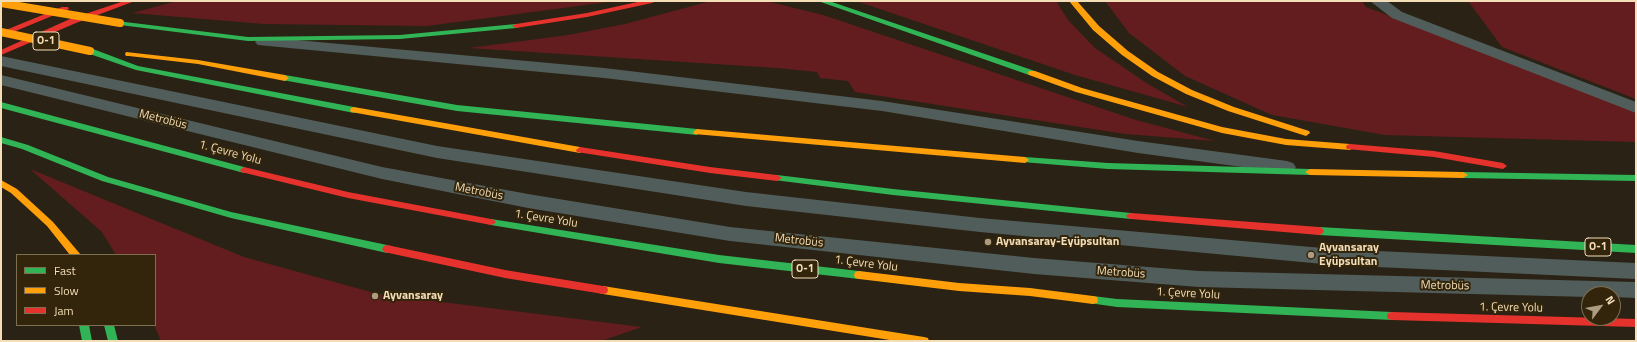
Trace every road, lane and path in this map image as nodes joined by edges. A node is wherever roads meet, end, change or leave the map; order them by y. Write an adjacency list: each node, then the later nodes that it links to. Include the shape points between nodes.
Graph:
1 (132, 1): 12 (main road, via 73,21)
2 (652, 1): 10 (main road, via 587,16 475,30 400,37)
3 (822, 1): 18 (main road, via 1079,90 1215,128 1286,142)
4 (1073, 1): 18 (main road, via 1096,28 1125,54 1189,92 1292,130)
5 (1377, 1): 16 (lane, via 1397,15)
6 (1, 3): 10 (main road, bridge)
7 (71, 6): 9 (main road)
8 (1, 32): 11 (main road, O-1, bridge)
9 (1, 35)
10 (248, 40): 19 (lane, via 604,73 882,106 1138,147)
11 (90, 51): 19 (main road, via 198,62 457,108 640,127 1108,166 1233,171); 23 (main road, O-1, via 136,68 235,88 446,128 710,170 1124,216 1351,234)
12 (1, 53)
13 (1, 61): 25 (lane, Metrobüs, via 436,152 746,199 980,225 1334,257)
14 (1, 80): 26 (lane, Metrobüs, via 382,173 528,201 730,234 1034,266 1199,279)
15 (5, 106): 27 (main road, 1. Çevre Yolu / O-1, via 348,195 459,217 719,259 1117,303 1374,316)
16 (1636, 108)
17 (1, 140): 32 (main road, via 104,179 231,215 505,274)
18 (1379, 150): 20 (main road, via 1465,158)
19 (1318, 171): 20 (main road)
20 (1550, 176): 21 (main road)
21 (1636, 178)
22 (1, 183): 24 (main road, via 14,191 50,224)
23 (1636, 249)
24 (75, 254)
25 (1636, 271)
26 (1636, 290)
27 (1636, 323)
28 (84, 326): 30 (main road)
29 (109, 326): 31 (main road)
30 (87, 341)
31 (113, 341)
32 (924, 341)

